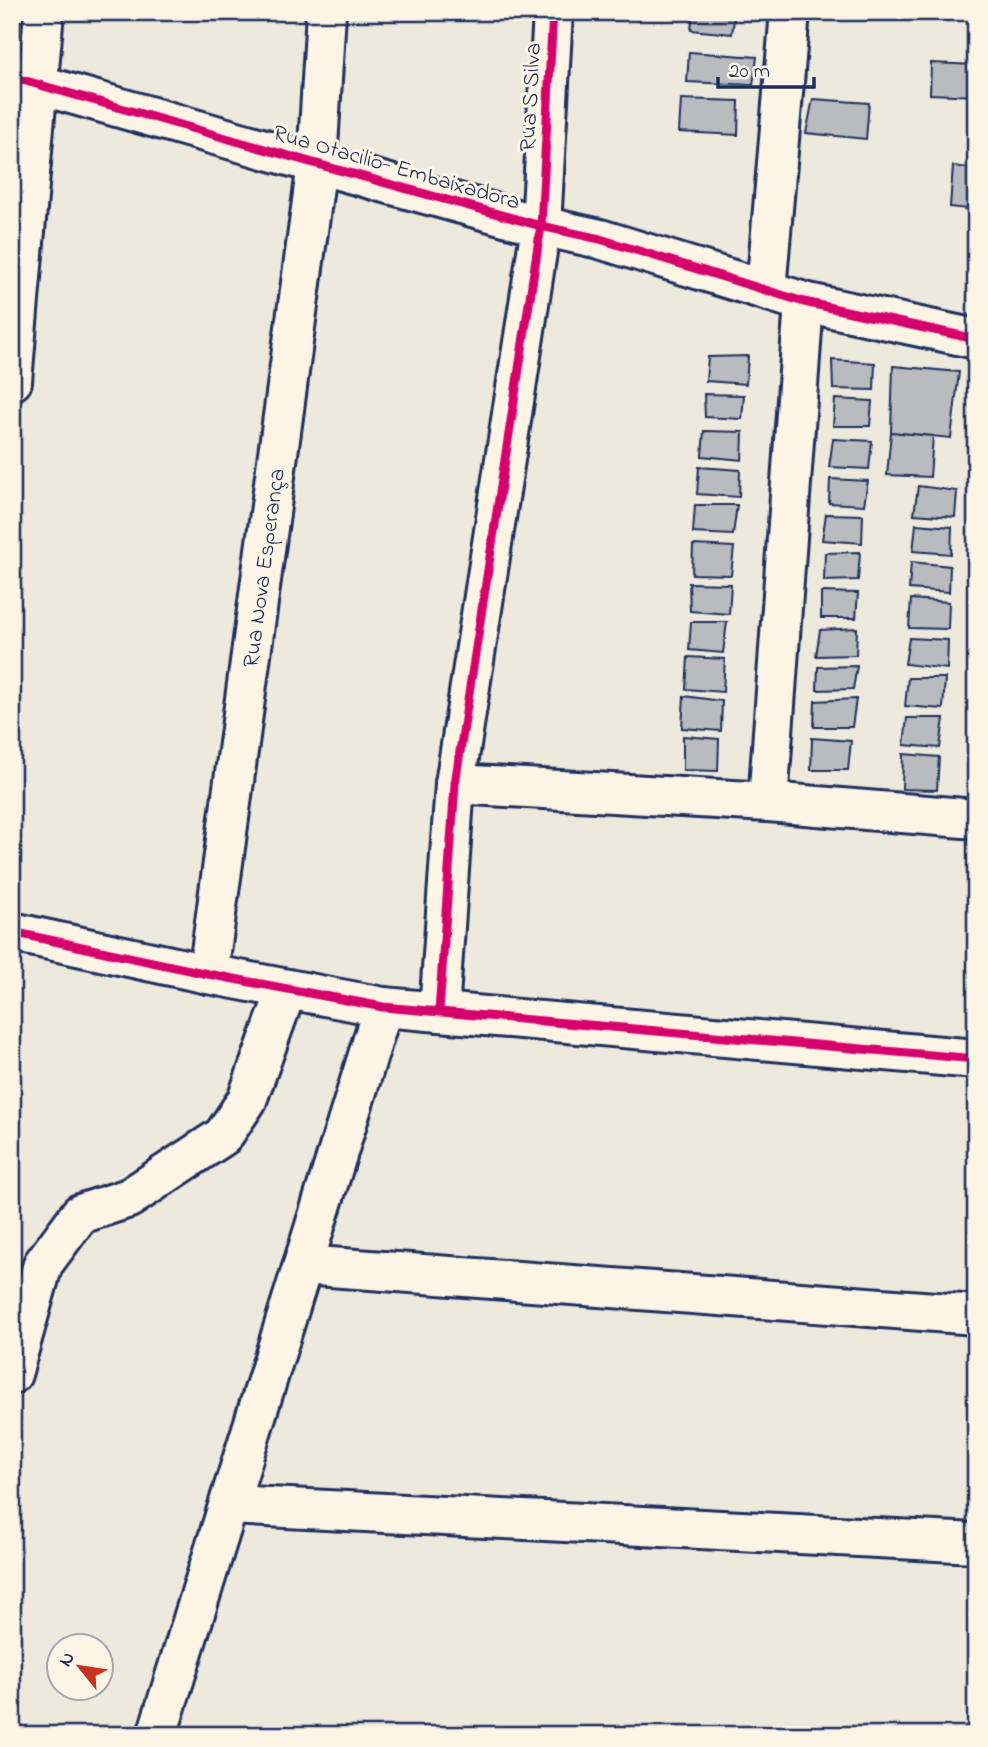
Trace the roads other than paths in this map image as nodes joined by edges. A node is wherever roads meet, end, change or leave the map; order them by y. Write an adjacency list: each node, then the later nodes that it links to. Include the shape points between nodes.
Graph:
1 (44, 12): 5 (street)
2 (326, 12): 6 (street, Rua Nova Esperança)
3 (553, 12): 7 (street, Rua S Silva)
4 (790, 12): 8 (street)
5 (25, 80): 6 (street, Rua Otacilio- Embaixadora); 11 (street)
6 (317, 164): 7 (street, Rua Otacilio- Embaixadora); 16 (street, Rua Nova Esperança)
7 (541, 226): 8 (street, Rua Otacilio- Embaixadora, via 600,239); 12 (street, Rua S Silva)
8 (766, 290): 9 (street, Rua Otacilio- Embaixadora)
9 (804, 302): 10 (street, Rua Otacilio- Embaixadora); 13 (street)
10 (976, 339)
11 (12, 381)
12 (455, 784): 13 (street); 19 (street, Rua S Silva)
13 (768, 802): 14 (street)
14 (976, 819)
15 (12, 932): 16 (street)
16 (208, 974): 17 (street)
17 (287, 989): 18 (street); 23 (street, via 247,1100 223,1136 130,1198 80,1214 43,1264)
18 (383, 1007): 19 (street); 21 (street)
19 (439, 1012): 20 (street)
20 (976, 1059)
21 (303, 1265): 22 (street); 24 (street)
22 (976, 1315)
23 (12, 1373)
24 (229, 1505): 25 (street); 26 (street)
25 (976, 1543)
26 (158, 1735)

